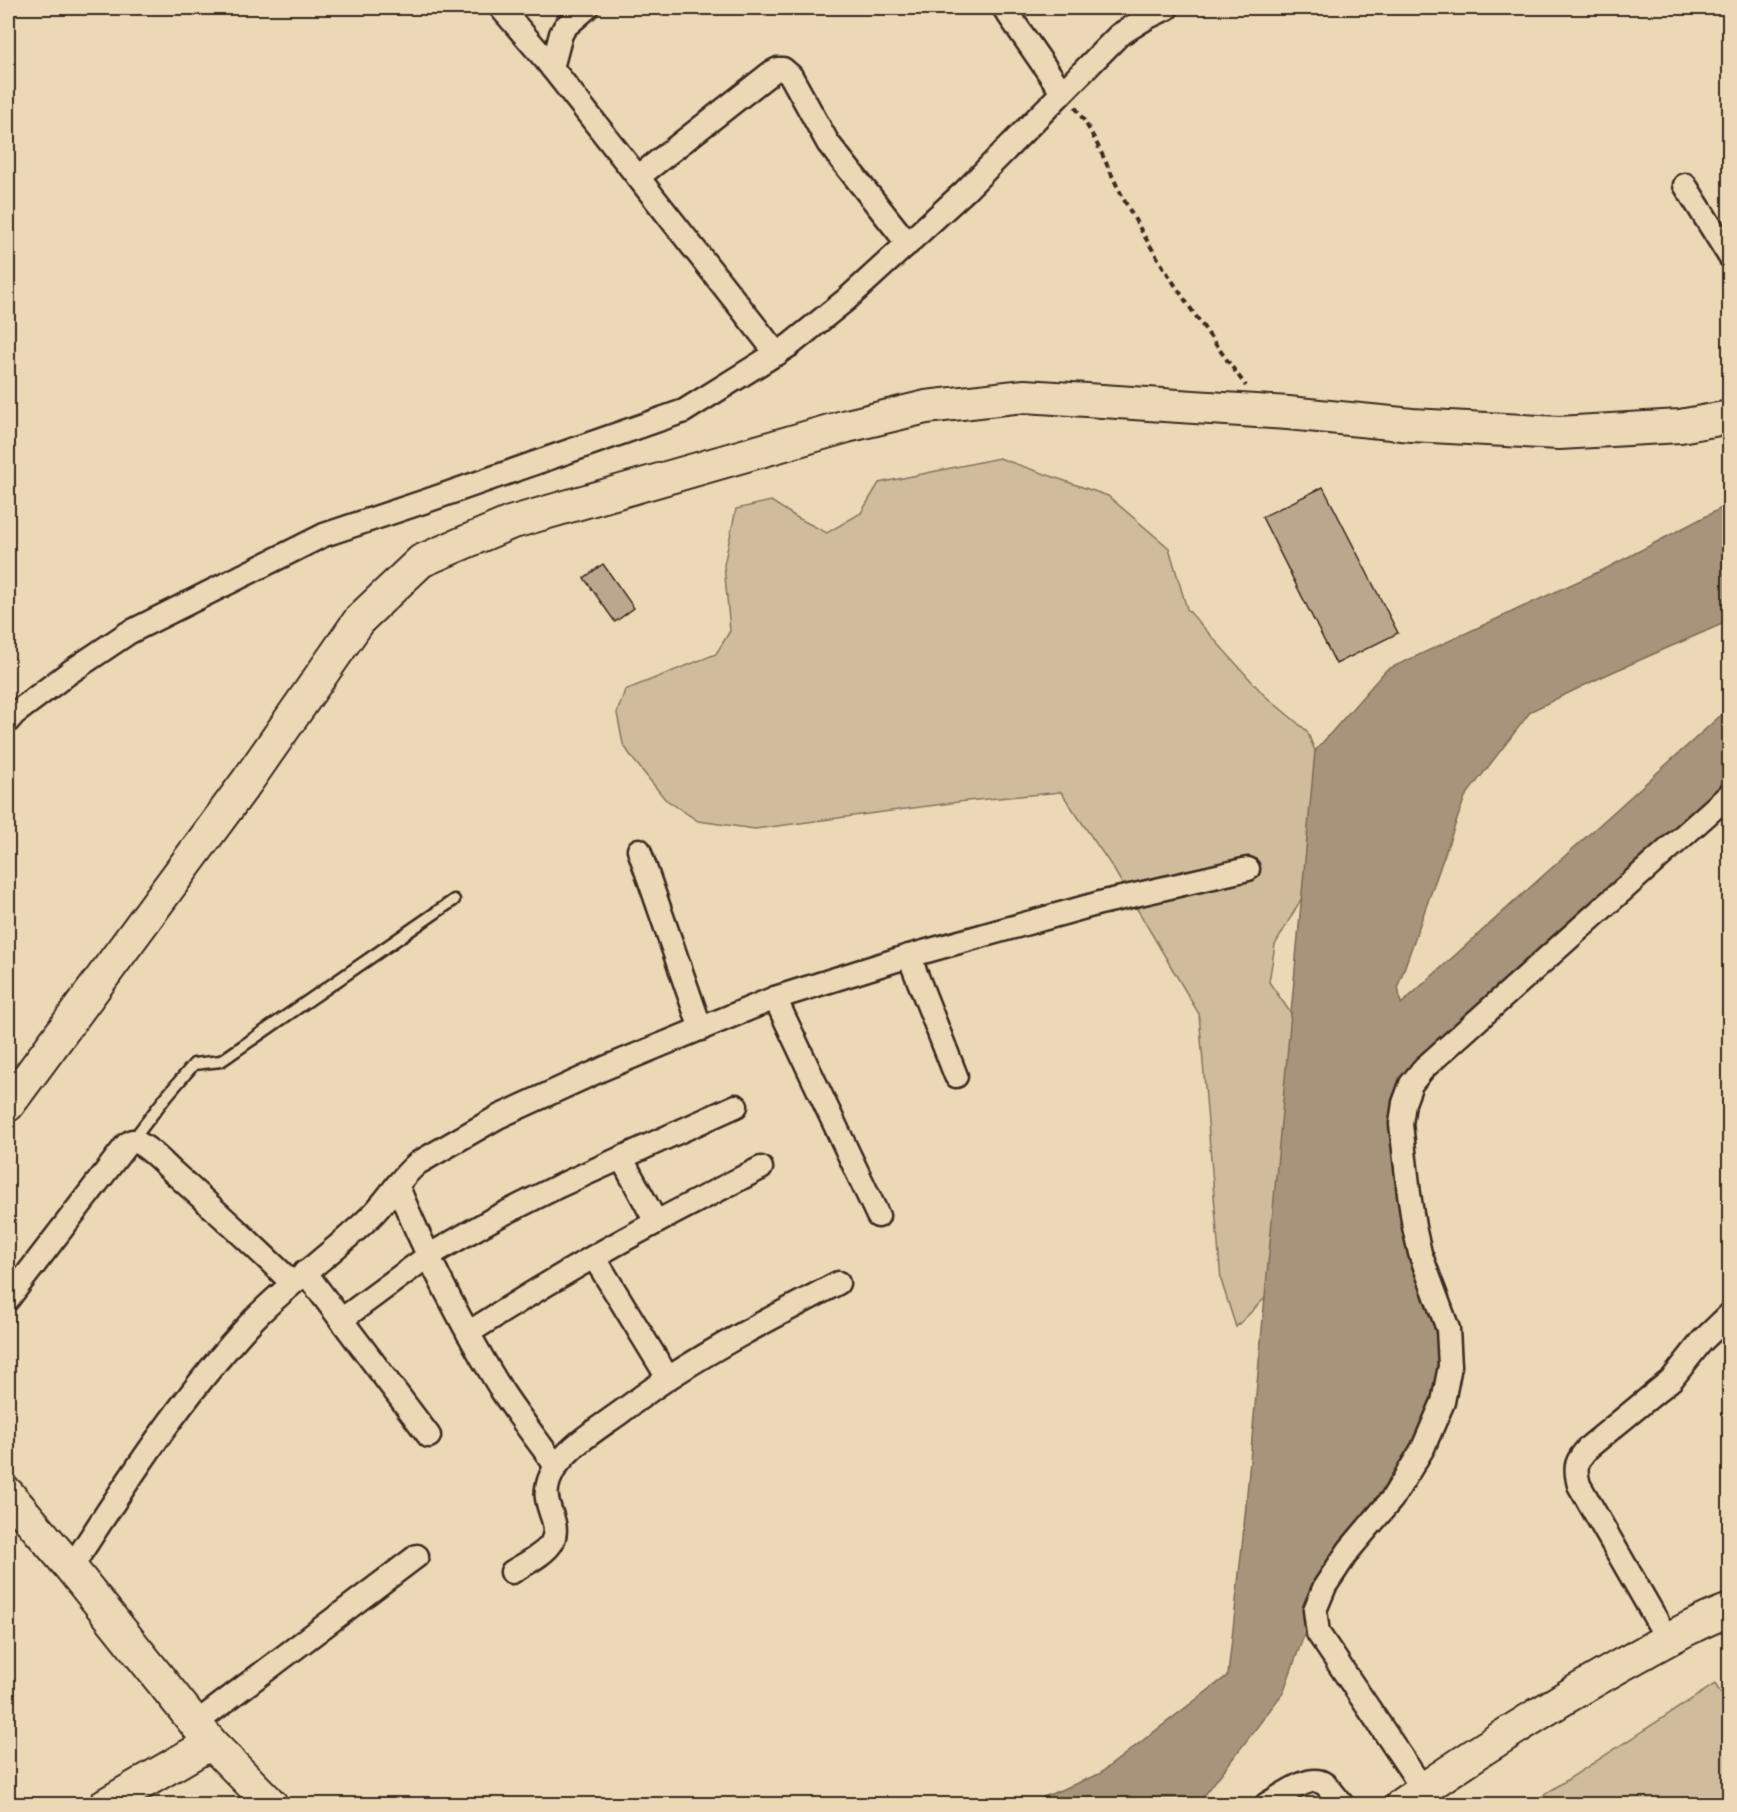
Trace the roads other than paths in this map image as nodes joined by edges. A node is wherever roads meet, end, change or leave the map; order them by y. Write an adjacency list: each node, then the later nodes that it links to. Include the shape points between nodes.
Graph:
1 (501, 8): 5 (street)
2 (587, 8): 5 (street, via 561,33)
3 (1004, 8): 6 (street)
4 (1167, 8): 6 (street, via 1119,35)
5 (552, 68): 7 (street)
6 (1062, 92): 9 (street)
7 (638, 177): 9 (street, via 772,72 783,69 791,76 828,143); 11 (street)
8 (1685, 185): 10 (street)
9 (908, 244): 11 (street)
10 (1730, 257)
11 (777, 354): 13 (street, via 684,411 324,535 128,633)
12 (1730, 417): 22 (street, via 1680,426 1559,433 1413,426 1264,411 1025,396 926,407 798,439 510,523 421,561 361,618 248,780)
13 (8, 721)
14 (1730, 794): 48 (street, via 1424,1068 1411,1084 1404,1103 1401,1124 1414,1227 1448,1329 1450,1366 1443,1402 1423,1448 1392,1498 1324,1586 1316,1610 1318,1633)
15 (639, 850): 20 (street)
16 (1248, 869): 18 (street, via 1100,903)
17 (454, 900): 24 (lane, via 221,1061 194,1064)
18 (909, 957): 19 (street); 21 (street)
19 (775, 998): 20 (street); 28 (street)
20 (701, 1029): 27 (street, via 498,1117 418,1163)
21 (956, 1076)
22 (8, 1106)
23 (736, 1106): 25 (street)
24 (132, 1141): 32 (street); 34 (street)
25 (622, 1159): 29 (street); 30 (street, via 559,1186)
26 (761, 1168): 29 (street)
27 (398, 1185): 30 (street); 32 (street, via 371,1216)
28 (878, 1216)
29 (656, 1222): 31 (street)
30 (428, 1256): 36 (street); 37 (street)
31 (594, 1257): 37 (street); 38 (street)
32 (299, 1277): 36 (street); 43 (street, via 203,1377 154,1442)
33 (838, 1283): 38 (street)
34 (8, 1299)
35 (1730, 1314): 46 (street, via 1672,1379 1589,1447 1579,1458 1575,1471 1579,1485)
36 (341, 1320): 39 (street)
37 (468, 1333): 40 (street, via 503,1392)
38 (669, 1378): 40 (street, via 584,1439)
39 (429, 1436)
40 (556, 1466): 44 (street, via 547,1499 554,1518 552,1543)
41 (8, 1494): 43 (street)
42 (417, 1556): 47 (street)
43 (70, 1568): 47 (street)
44 (512, 1572)
45 (1730, 1610): 46 (street)
46 (1668, 1640): 48 (street, via 1578,1690)
47 (203, 1734): 49 (street); 50 (street)
48 (1412, 1797)
49 (106, 1804)
50 (271, 1804)
51 (1267, 1804): 52 (street, via 1317,1780)
52 (1342, 1804)

